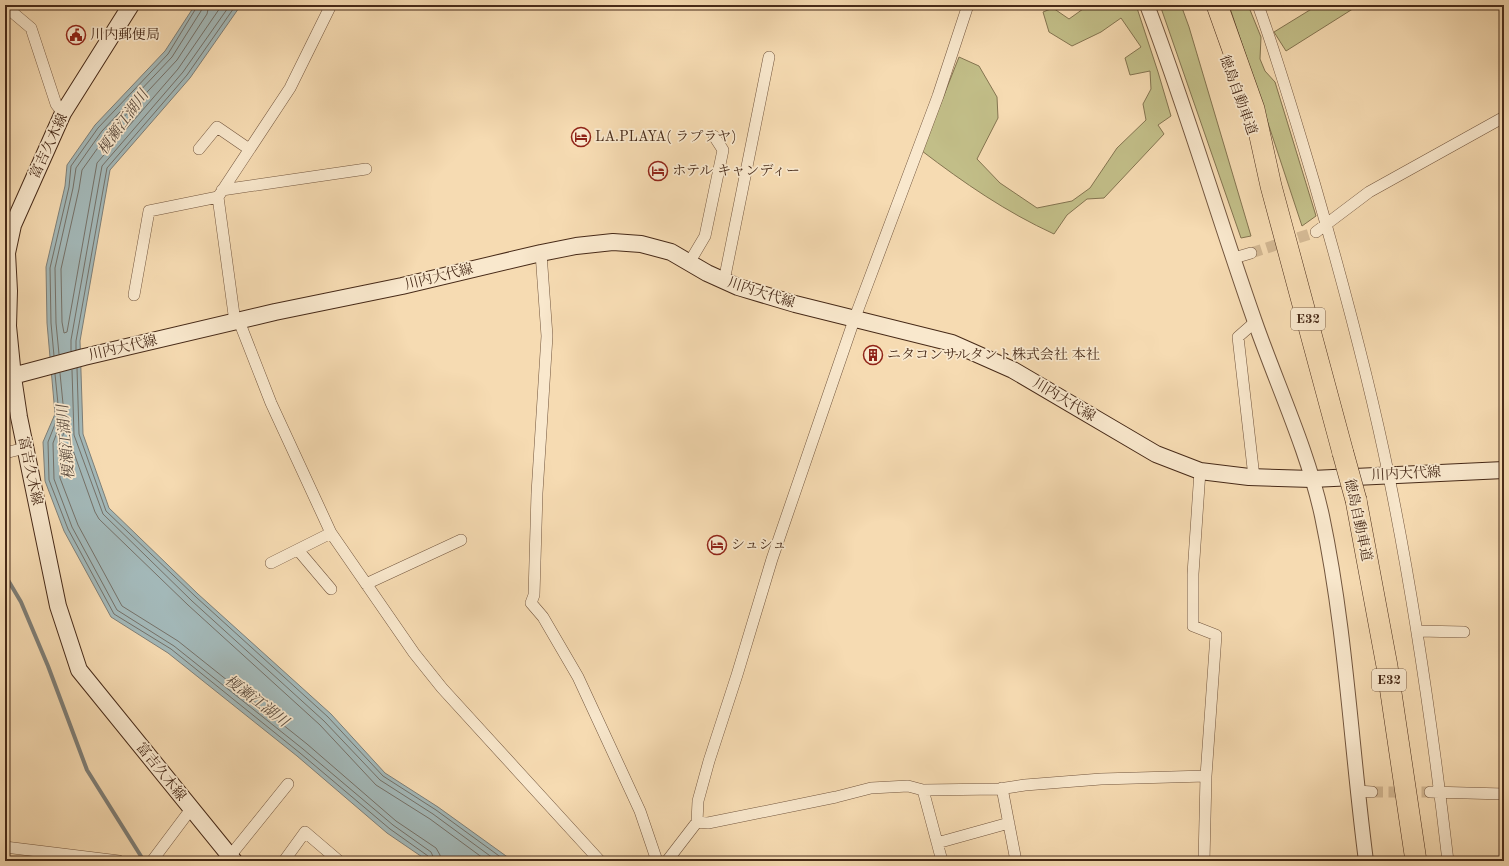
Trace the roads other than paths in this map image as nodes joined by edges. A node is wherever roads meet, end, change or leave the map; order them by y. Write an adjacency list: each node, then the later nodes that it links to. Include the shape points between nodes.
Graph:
1 (131, 5): 10 (main road, 富吉久木線)
2 (331, 5): 14 (street, via 290,88)
3 (968, 5): 26 (street, via 938,96)
4 (1147, 5): 22 (street)
5 (1204, 5): 16 (highway, 徳島自動車道 / E32)
6 (1217, 5): 16 (highway, 徳島自動車道 / E32, via 1254,109)
7 (1258, 5): 18 (street, via 1278,60)
8 (5, 6): 10 (street, via 31,28 56,104)
9 (769, 57): 24 (street)
10 (64, 113): 29 (main road, 富吉久木線, via 13,225 7,253)
11 (1504, 117): 18 (street, via 1369,192)
12 (714, 136): 23 (street, via 723,150 705,236)
13 (199, 149): 14 (street, via 217,127)
14 (249, 149): 17 (street)
15 (366, 169): 17 (street)
16 (1271, 186): 70 (highway, 徳島自動車道 / E32, bridge, via 1356,500 1387,666)
17 (220, 194): 25 (street, via 149,211); 27 (street)
18 (1326, 226): 19 (street); 34 (street)
19 (1316, 232)
20 (541, 253): 23 (main road, 川内大代線, via 613,242 641,244 671,252); 27 (main road, 川内大代線); 64 (street, via 547,336 532,603 578,677 640,811)
21 (1251, 253): 22 (street)
22 (1234, 258): 28 (street)
23 (689, 263): 24 (main road, 川内大代線)
24 (724, 281): 26 (main road, 川内大代線, via 738,288)
25 (134, 295)
26 (854, 320): 33 (main road, 川内大代線, via 952,343 1013,370 1156,454); 54 (street, via 772,559 709,760 698,801)
27 (237, 321): 29 (main road, 川内大代線, via 84,357); 37 (street, via 271,403)
28 (1255, 322): 35 (street, via 1238,337); 36 (street)
29 (9, 378): 30 (main road, 富吉久木線)
30 (25, 448): 31 (street); 53 (main road, 富吉久木線, via 58,606 79,670)
31 (5, 453)
32 (1504, 470): 34 (main road, 川内大代線)
33 (1200, 471): 35 (main road, 川内大代線); 45 (street, via 1192,626 1216,635)
34 (1389, 475): 36 (main road, 川内大代線); 43 (street)
35 (1254, 477): 36 (main road, 川内大代線)
36 (1312, 479): 49 (street, via 1321,514 1340,620)
37 (331, 534): 39 (street); 41 (street)
38 (461, 540): 41 (street)
39 (298, 550): 40 (street); 42 (street)
40 (271, 563)
41 (366, 584): 63 (street, via 442,688)
42 (330, 589)
43 (1418, 631): 44 (street); 51 (street)
44 (1464, 632)
45 (1206, 776): 47 (street, via 1101,779); 68 (street)
46 (288, 784): 58 (street)
47 (1002, 788): 48 (street); 55 (street)
48 (923, 790): 54 (street, via 908,786 871,788 713,822); 56 (street)
49 (1357, 791): 50 (street); 69 (street)
50 (1372, 792)
51 (1435, 793): 52 (street); 71 (street)
52 (1504, 794)
53 (191, 809): 58 (main road, 富吉久木線); 60 (street)
54 (698, 822): 65 (street)
55 (1009, 823): 56 (street); 67 (street)
56 (937, 844): 66 (street)
57 (5, 846): 59 (street)
58 (232, 859)
59 (119, 861)
60 (152, 861)
61 (284, 861): 62 (street, via 305,832)
62 (339, 861)
63 (600, 861)
64 (657, 861)
65 (667, 861)
66 (942, 861)
67 (1016, 861)
68 (1204, 861)
69 (1366, 861)
70 (1416, 861)
71 (1448, 861)

